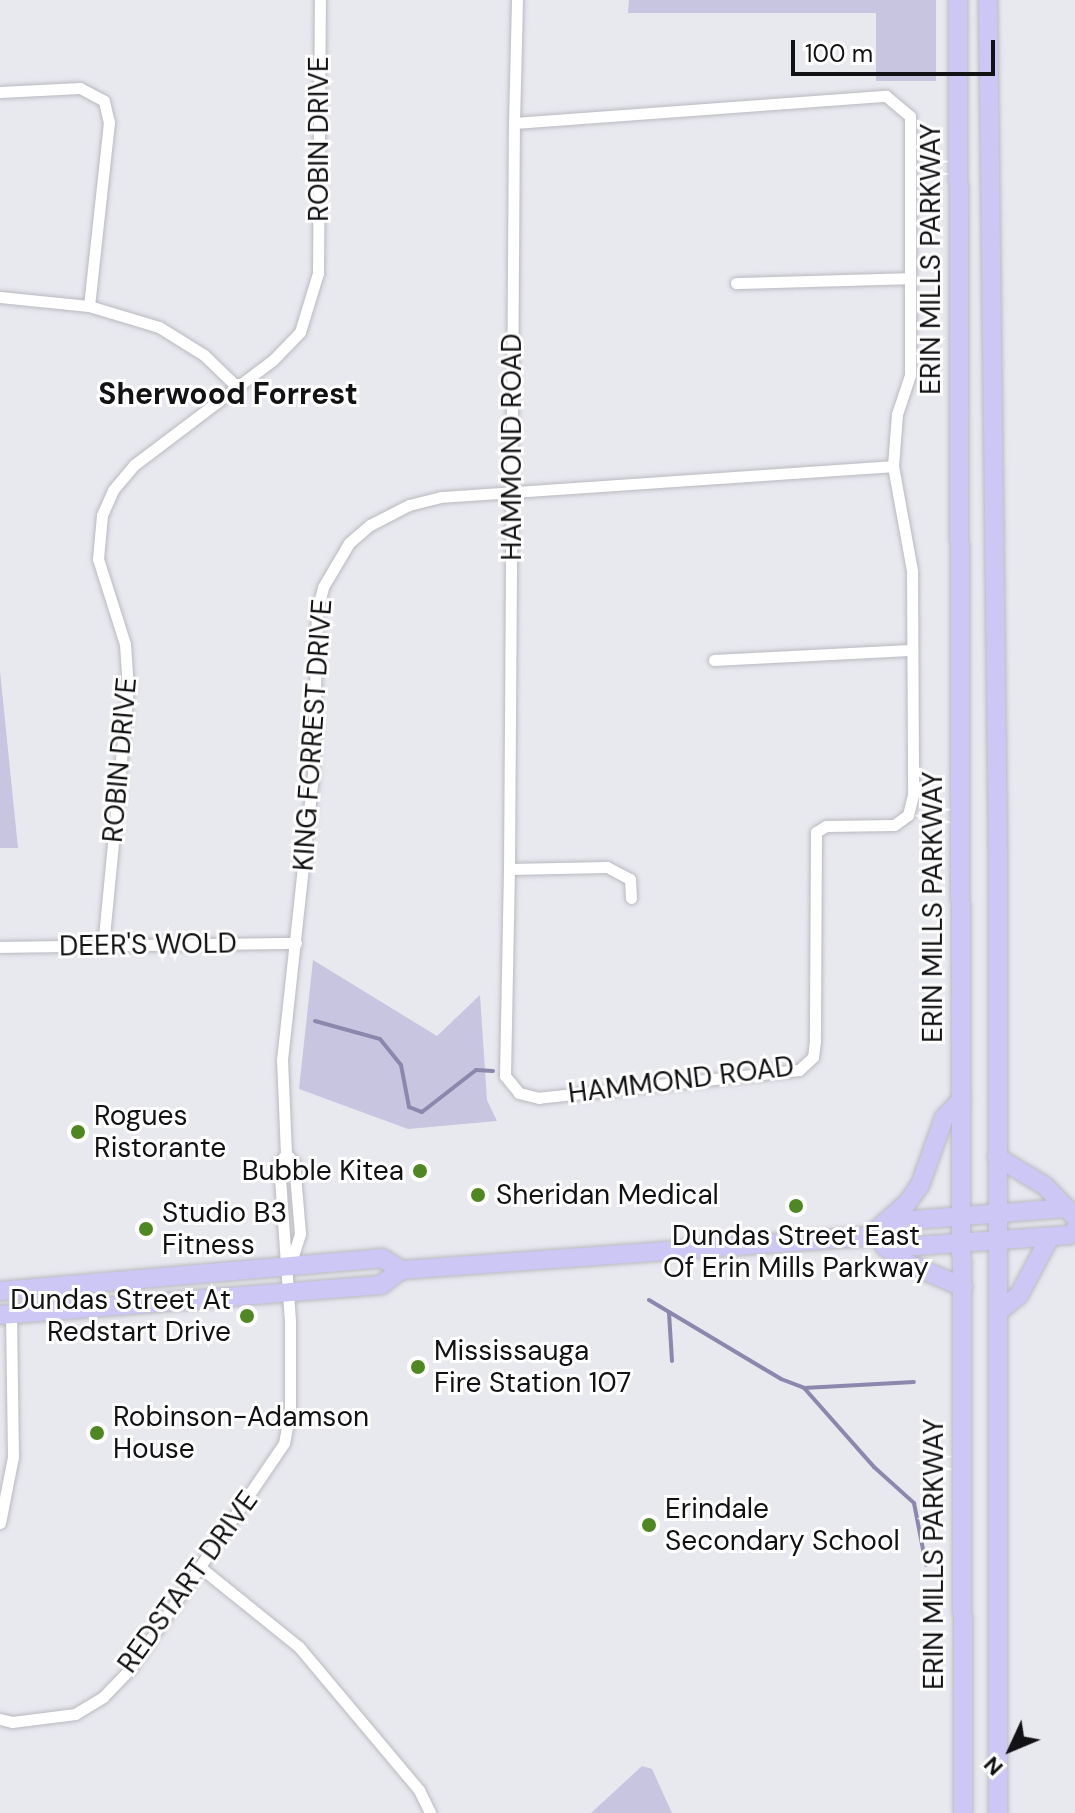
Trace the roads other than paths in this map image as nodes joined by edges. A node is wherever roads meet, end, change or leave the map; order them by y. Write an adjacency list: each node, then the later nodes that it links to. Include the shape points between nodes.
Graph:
1 (320, 0): 11 (street, ROBIN DRIVE, via 318,273 300,332)
2 (517, 0): 6 (street, HAMMOND ROAD)
3 (958, 0): 21 (main road, ERIN MILLS PARKWAY)
4 (988, 0): 22 (main road, ERIN MILLS PARKWAY)
5 (0, 92): 10 (street, via 80,88 104,101 109,122)
6 (514, 123): 7 (street, HAMMOND ROAD, via 893,98 910,116); 13 (street, HAMMOND ROAD)
7 (910, 278): 8 (street); 12 (street, HAMMOND ROAD, via 910,375 897,414)
8 (736, 283)
9 (0, 297): 10 (street)
10 (89, 306): 11 (street, via 159,327 187,343)
11 (236, 386): 20 (street, ROBIN DRIVE, via 134,465 113,490 102,515 98,559 125,644 128,689)
12 (893, 466): 13 (street, KING FORREST DRIVE); 14 (street, HAMMOND ROAD, via 912,571)
13 (512, 489): 16 (street, HAMMOND ROAD); 18 (street, KING FORREST DRIVE, via 441,497 383,518 349,543 323,587 317,610 313,773)
14 (909, 650): 15 (street); 16 (street, HAMMOND ROAD, via 911,809 894,825 826,826 813,840 815,1041 813,1057 799,1070 539,1098 516,1091 504,1065)
15 (714, 660)
16 (509, 869): 17 (street, via 607,867 630,879)
17 (631, 898)
18 (296, 943): 20 (street, DEER'S WOLD); 33 (street, KING FORREST DRIVE, via 282,1060 286,1154 279,1163)
19 (0, 947): 20 (street, DEER'S WOLD)
20 (103, 947)
21 (962, 1099): 25 (main road, ERIN MILLS PARKWAY); 26 (main road, via 944,1118 925,1177)
22 (997, 1157): 23 (main road, via 1045,1186); 24 (main road, ERIN MILLS PARKWAY)
23 (1071, 1212): 24 (main road)
24 (997, 1213): 25 (main road); 30 (main road, ERIN MILLS PARKWAY)
25 (963, 1216): 26 (main road); 31 (main road, ERIN MILLS PARKWAY)
26 (888, 1222): 28 (main road)
27 (1075, 1230): 29 (main road)
28 (870, 1236): 32 (main road); 34 (main road)
29 (1050, 1237): 30 (main road); 38 (main road, via 1019,1295)
30 (997, 1240): 31 (main road); 38 (main road, ERIN MILLS PARKWAY)
31 (963, 1243): 32 (main road); 35 (main road, ERIN MILLS PARKWAY)
32 (888, 1248): 35 (main road, via 909,1264)
33 (289, 1265): 34 (main road, via 382,1258); 36 (main road); 37 (street, REDSTART DRIVE)
34 (401, 1270): 37 (main road, via 381,1285)
35 (963, 1287): 44 (main road, ERIN MILLS PARKWAY)
36 (0, 1291)
37 (290, 1292): 39 (main road); 41 (street, REDSTART DRIVE, via 290,1413 284,1443)
38 (998, 1312): 45 (main road, ERIN MILLS PARKWAY)
39 (6, 1314): 40 (street, via 13,1457)
40 (0, 1523)
41 (201, 1568): 42 (street, REDSTART DRIVE, via 130,1669 103,1697 75,1714 27,1722); 43 (street, via 299,1647 419,1790)
42 (0, 1719)
43 (430, 1813)
44 (963, 1813)
45 (998, 1813)

